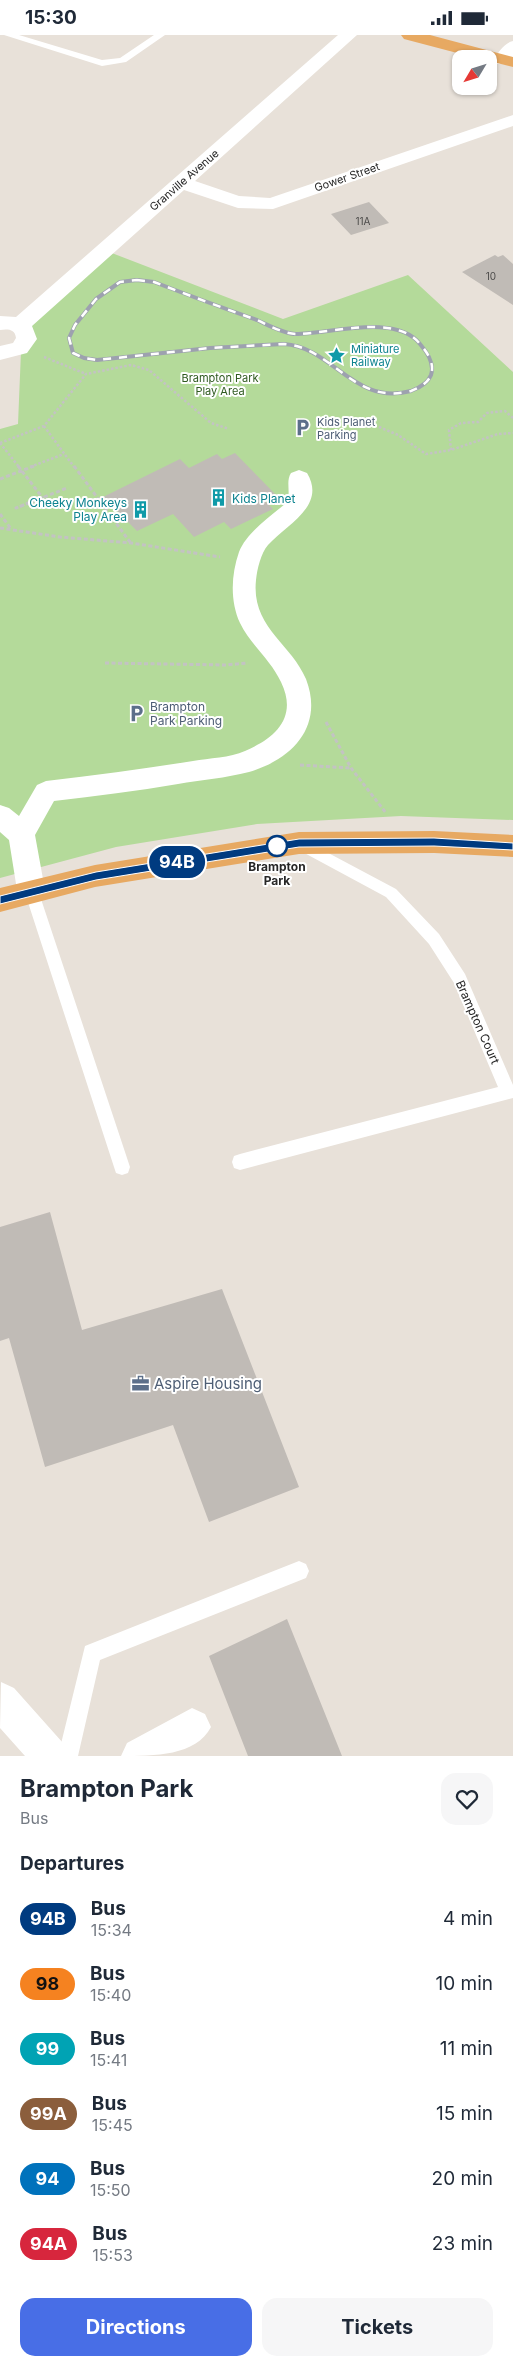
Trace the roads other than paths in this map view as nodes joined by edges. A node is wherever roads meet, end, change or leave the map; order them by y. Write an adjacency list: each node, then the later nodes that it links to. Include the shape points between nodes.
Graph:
1 (9, 35): 2 (lane, via 102,63 123,60)
2 (160, 35)
3 (348, 35): 7 (street, Granville Avenue)
4 (410, 35): 5 (highway)
5 (509, 56)
6 (513, 120): 7 (street, Gower Street, via 258,206 243,205)
7 (181, 182): 8 (street, Granville Avenue)
8 (10, 324): 9 (street, Granville Avenue, via 24,329 26,339)
9 (10, 351)
10 (299, 478): 12 (street, via 300,499 294,509 260,539 247,562 244,581 246,607 261,638 281,659 293,679 300,703 294,728 266,753 247,762 46,792)
11 (0, 816): 12 (street)
12 (22, 835): 15 (street)
13 (299, 843): 14 (highway, via 434,842); 15 (highway, via 96,876); 17 (lane, Brampton Court, via 391,893 434,939 460,979 508,1092)
14 (513, 847)
15 (32, 890): 16 (highway); 18 (lane)
16 (0, 900)
17 (240, 1162)
18 (122, 1167)
19 (299, 1571): 23 (lane, via 92,1653)
20 (0, 1700): 22 (street)
21 (192, 1727): 24 (street)
22 (50, 1756)
23 (68, 1756)
24 (140, 1756)

